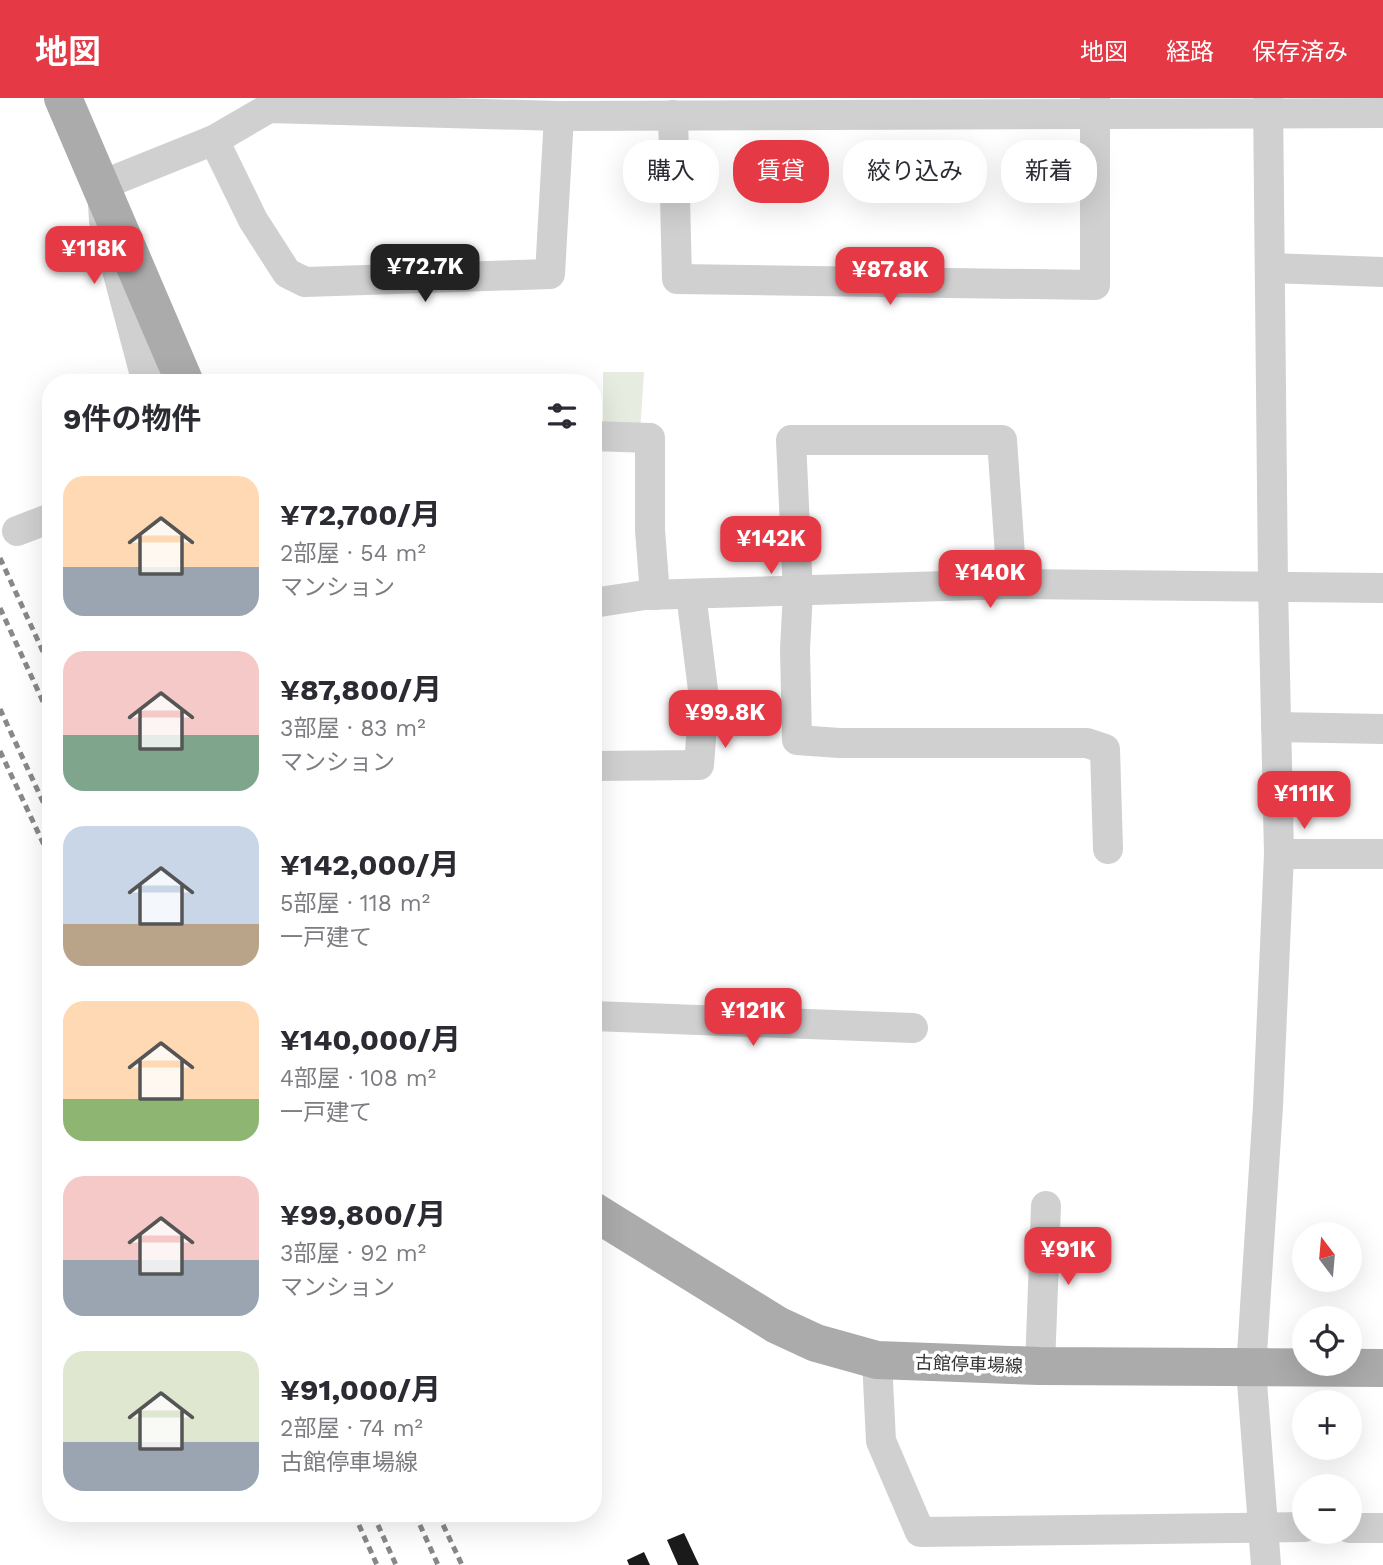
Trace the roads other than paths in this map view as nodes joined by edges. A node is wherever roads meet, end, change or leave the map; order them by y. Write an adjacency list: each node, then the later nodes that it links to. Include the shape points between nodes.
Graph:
1 (63, 98): 9 (main road)
2 (438, 105): 7 (street); 8 (street, via 269,108)
3 (1095, 105): 4 (street); 5 (street); 5 (street, via 1095,285 677,279)
4 (1268, 107): 6 (street); 10 (street)
5 (687, 110): 7 (street)
6 (1383, 113)
7 (559, 116): 8 (street, via 550,274 305,282 287,273 253,220)
8 (214, 140): 9 (street)
9 (102, 185): 12 (street, via 104,221); 13 (main road)
10 (1270, 268): 11 (street); 18 (street)
11 (1383, 272)
12 (145, 374)
13 (181, 374)
14 (602, 436): 22 (street, via 650,438)
15 (42, 521): 16 (street)
16 (17, 531)
17 (1013, 584): 18 (street); 20 (street); 20 (street, via 1002,440 791,440)
18 (1273, 585): 19 (street); 24 (street)
19 (1383, 588)
20 (798, 592): 21 (street); 27 (street, via 797,740 1087,743 1105,749)
21 (691, 594): 22 (street); 26 (street, via 704,698 699,765)
22 (655, 595): 23 (street)
23 (602, 602)
24 (1276, 727): 25 (street); 28 (street)
25 (1383, 729)
26 (602, 766)
27 (1108, 849)
28 (1279, 854): 29 (street); 37 (street)
29 (1383, 854)
30 (602, 1016): 31 (street)
31 (913, 1028)
32 (1045, 1206): 35 (street)
33 (602, 1216): 34 (main road, 古館停車場線, via 777,1325 816,1343)
34 (877, 1360): 35 (main road, 古館停車場線); 38 (street, via 881,1441 920,1532)
35 (1040, 1366): 37 (main road, 古館停車場線)
36 (1383, 1368): 37 (main road, 古館停車場線)
37 (1251, 1369): 38 (street)
38 (1264, 1526): 39 (street); 42 (street)
39 (1292, 1527)
40 (1362, 1528): 41 (street)
41 (1383, 1528)
42 (1266, 1565)

